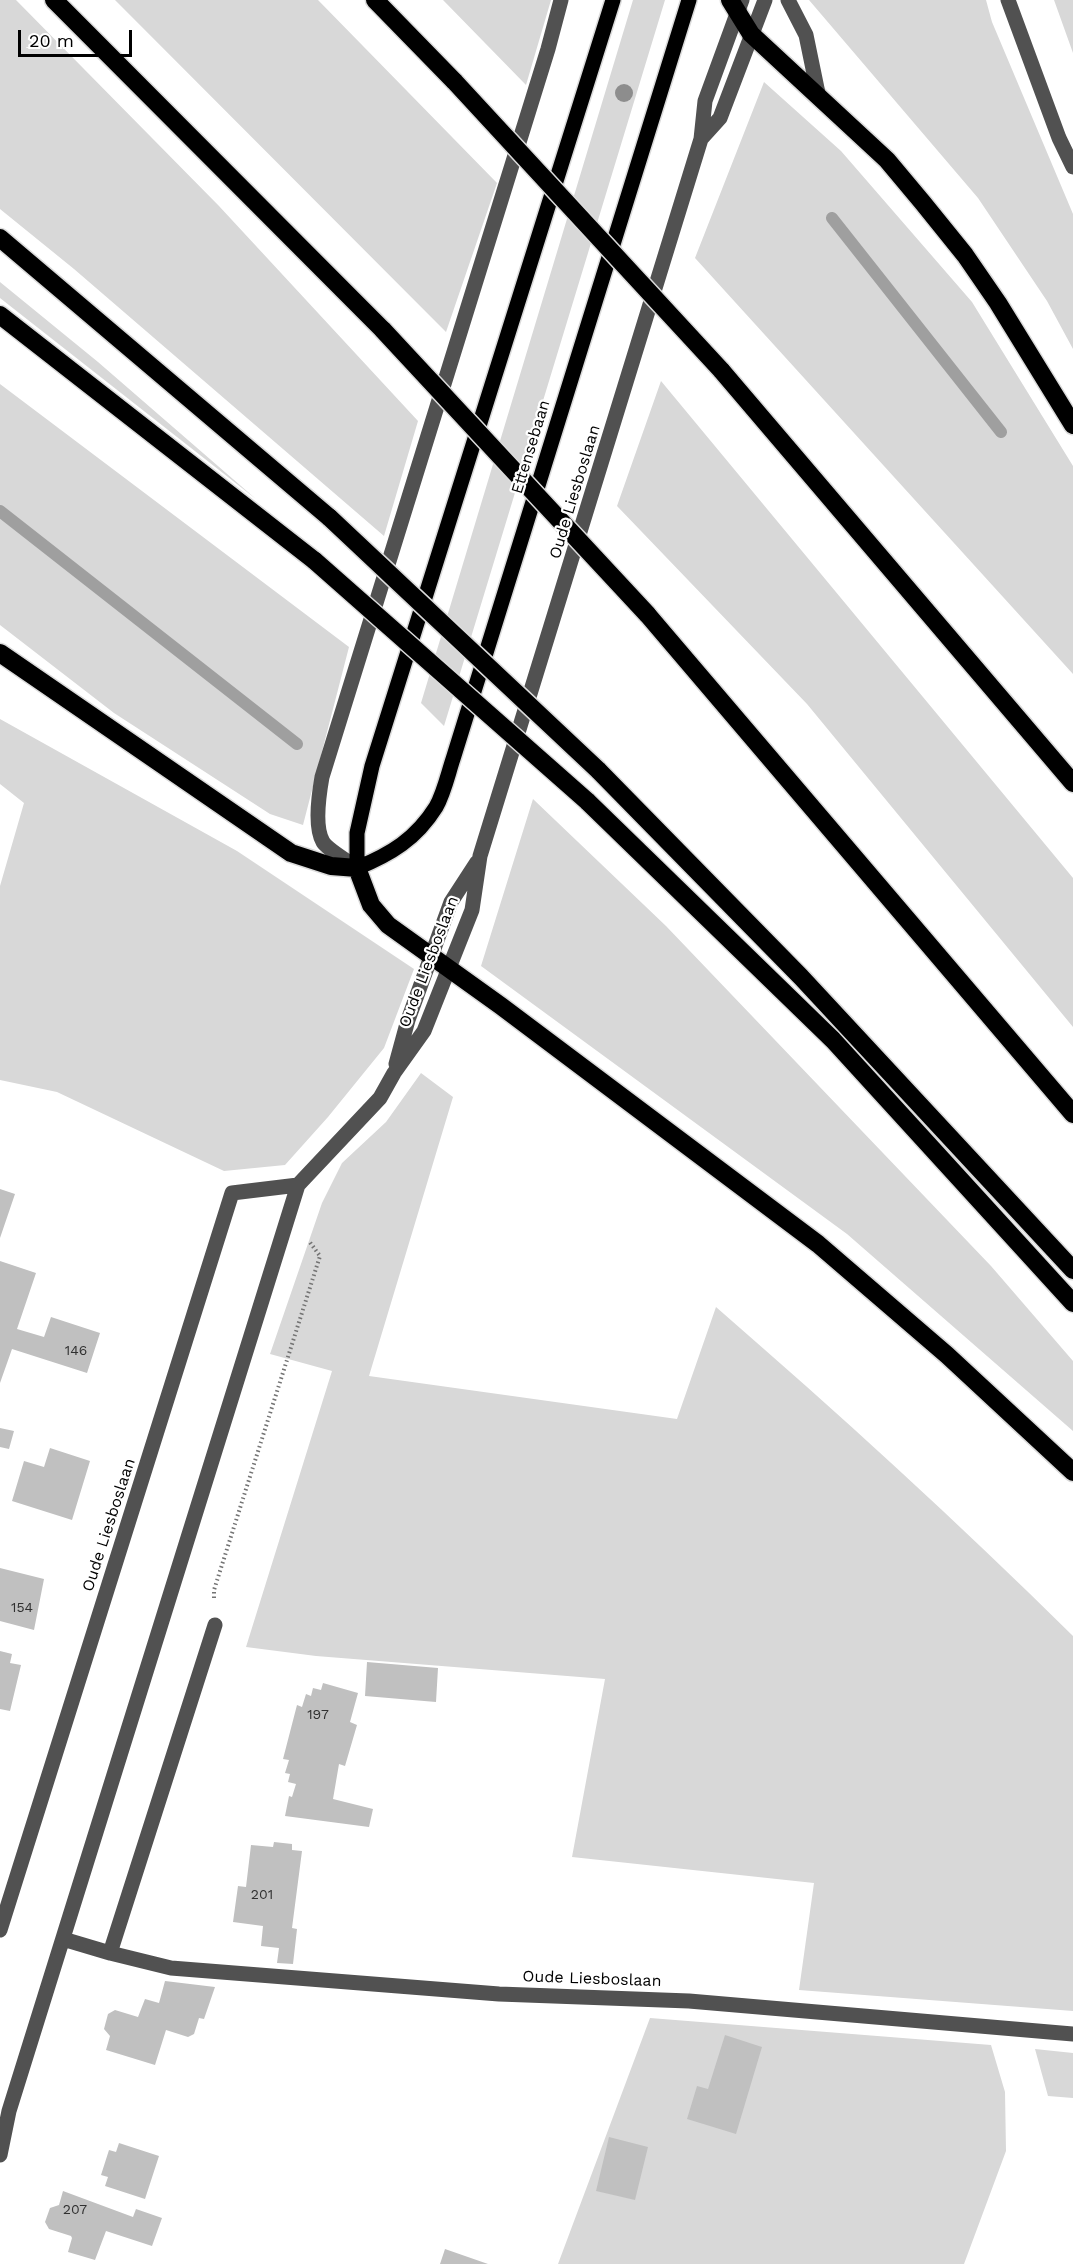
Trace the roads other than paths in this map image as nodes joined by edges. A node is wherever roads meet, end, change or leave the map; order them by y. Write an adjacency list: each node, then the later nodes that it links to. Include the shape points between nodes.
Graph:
1 (54, 0): 24 (highway, bridge, via 383,330 647,614)
2 (375, 0): 18 (highway, bridge, via 721,370)
3 (561, 0): 20 (street, via 322,777 318,820 323,842)
4 (613, 0): 20 (main road, via 372,766 357,833)
5 (689, 0): 20 (main road, Ettensebaan, via 437,805 410,839)
6 (765, 0): 10 (street, Oude Liesboslaan)
7 (788, 0): 11 (street, via 806,35)
8 (1008, 0): 13 (street)
9 (736, 4): 10 (highway); 12 (street, Oude Liesboslaan, via 705,101)
10 (751, 34): 11 (highway); 12 (street, Oude Liesboslaan, via 720,118)
11 (819, 98): 16 (highway, via 887,160 965,255)
12 (701, 139): 19 (street, Oude Liesboslaan)
13 (1073, 167)
14 (0, 238): 26 (highway, bridge, via 330,518 598,770 801,977)
15 (0, 315): 27 (highway, bridge, via 315,561 587,801 833,1040)
16 (1073, 425)
17 (0, 653): 20 (highway, via 291,853 331,866)
18 (1073, 783)
19 (480, 856): 21 (street, Oude Liesboslaan, via 451,902); 22 (street, Oude Liesboslaan, via 472,910)
20 (357, 868): 21 (highway, via 371,905 388,925)
21 (431, 957): 22 (highway); 23 (street, Oude Liesboslaan)
22 (448, 969): 23 (street, Oude Liesboslaan, via 424,1031); 28 (highway, via 818,1244 947,1355)
23 (394, 1073): 25 (street, Oude Liesboslaan, via 380,1098)
24 (1073, 1114)
25 (298, 1185): 30 (street, Oude Liesboslaan, via 232,1193); 31 (street, Oude Liesboslaan)
26 (1073, 1270)
27 (1073, 1303)
28 (1073, 1472)
29 (215, 1625): 32 (street)
30 (0, 1930)
31 (63, 1939): 32 (street, Oude Liesboslaan); 34 (street, Oude Liesboslaan, via 9,2111)
32 (110, 1953): 33 (street, Oude Liesboslaan, via 171,1968 499,1994 688,2001)
33 (1073, 2034)
34 (0, 2155)

